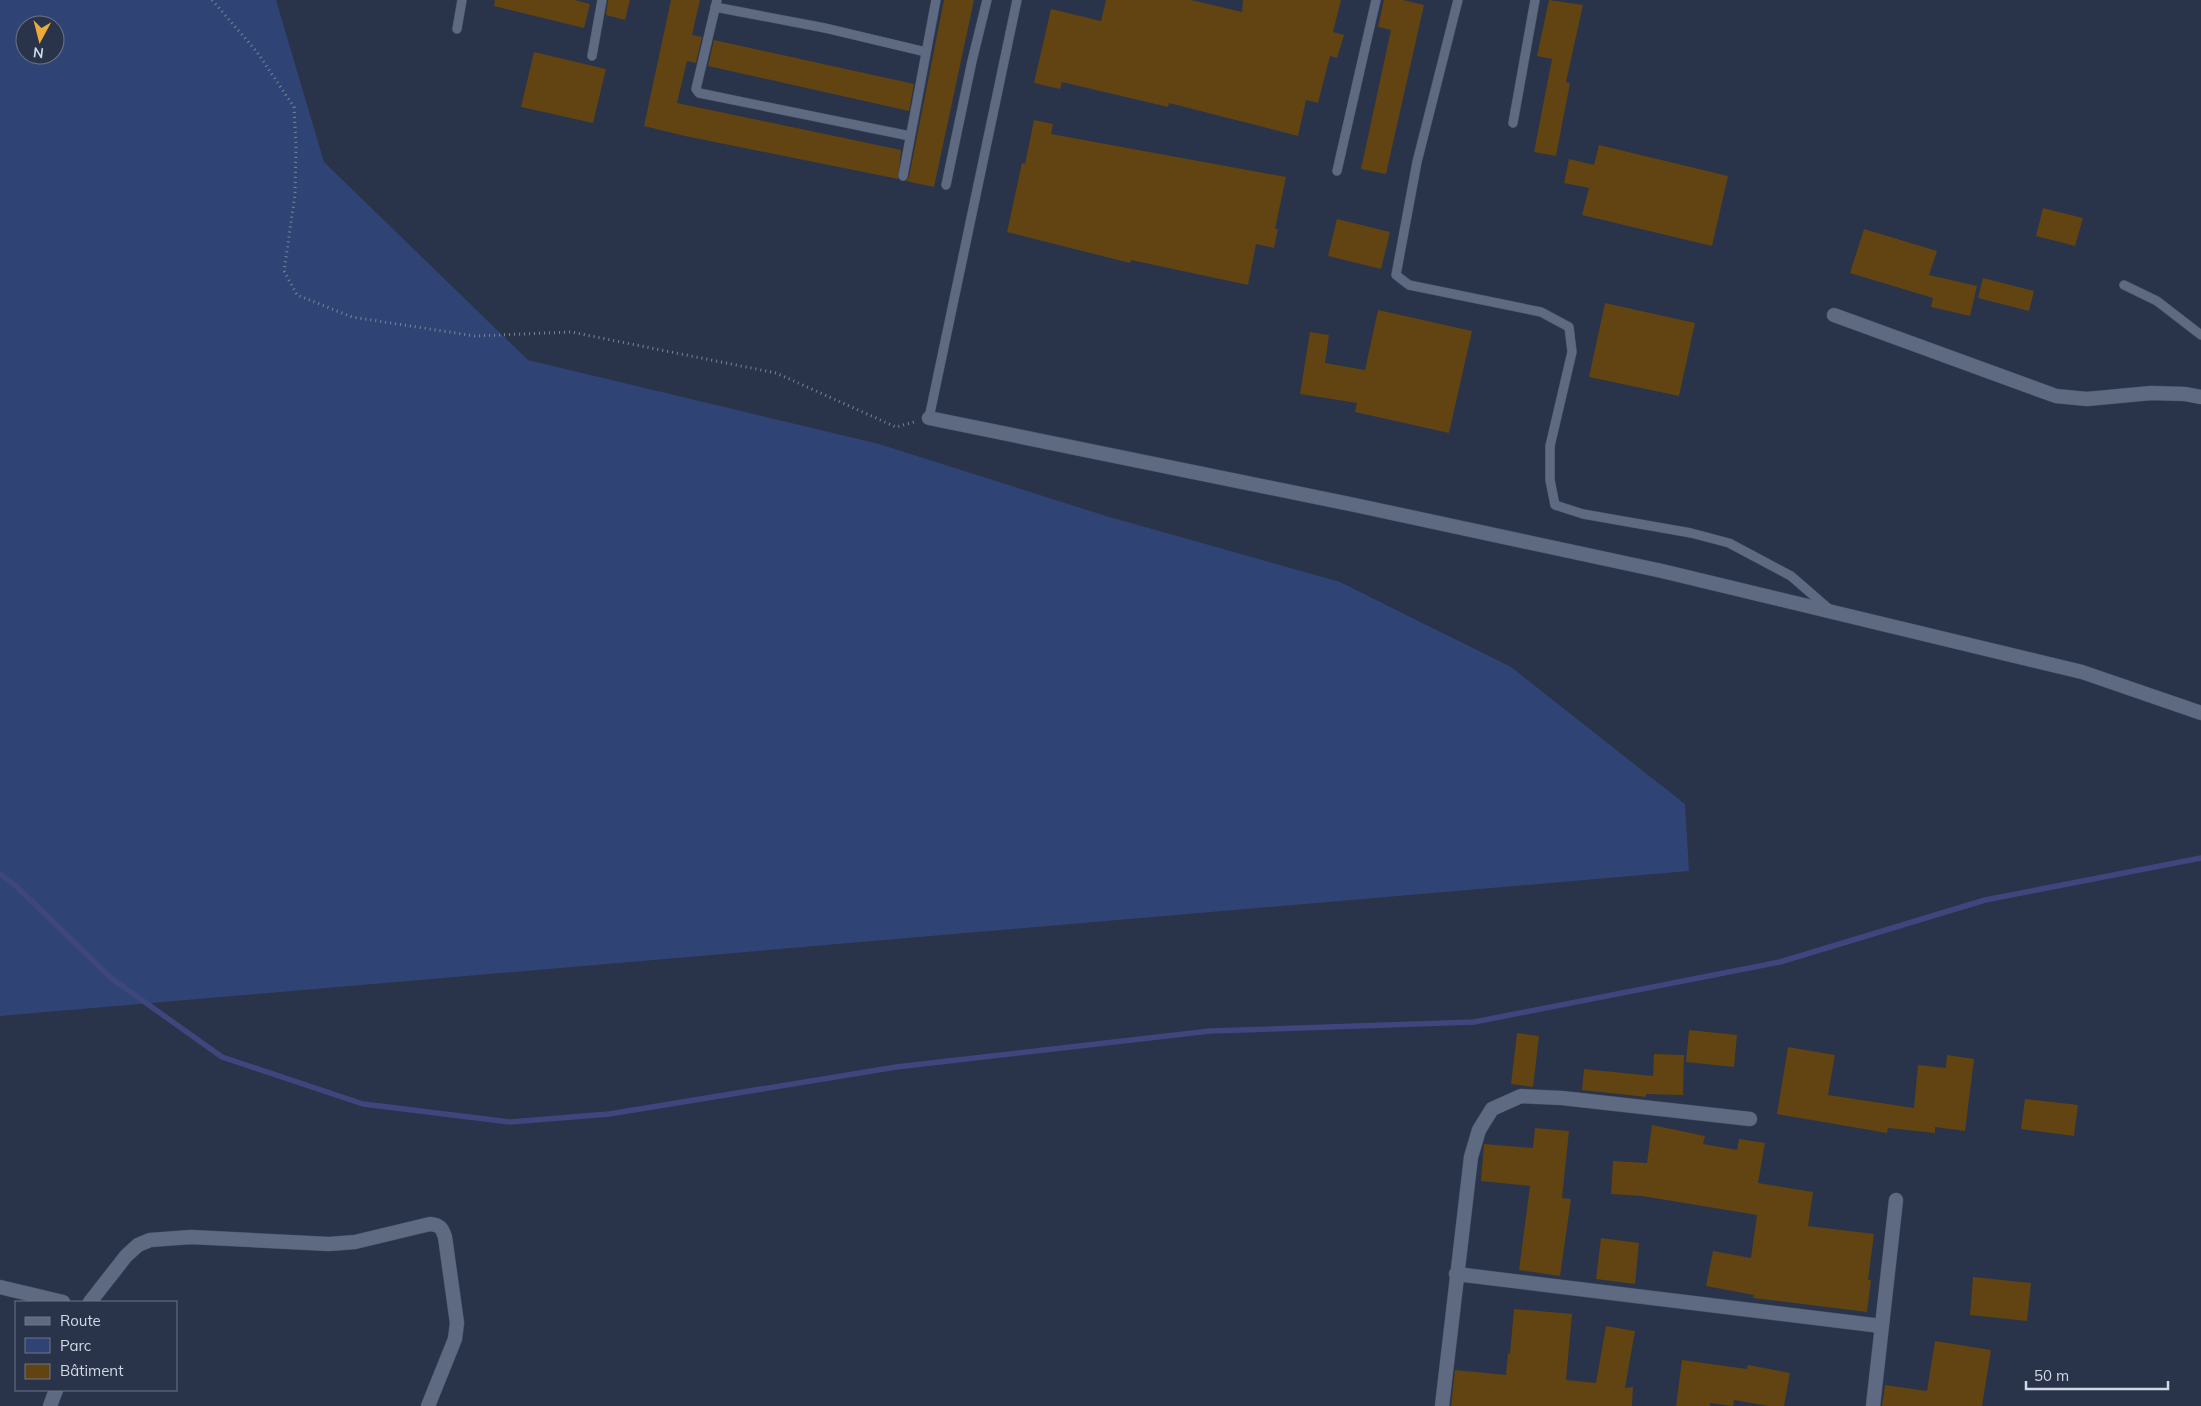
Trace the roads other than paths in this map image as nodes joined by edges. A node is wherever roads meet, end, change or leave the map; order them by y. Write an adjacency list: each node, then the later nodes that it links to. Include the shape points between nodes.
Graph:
1 (462, 0): 10 (lane)
2 (602, 0): 12 (lane)
3 (936, 0): 11 (lane)
4 (988, 0): 17 (lane)
5 (1017, 0): 22 (lane)
6 (1376, 0): 15 (lane)
7 (1458, 0): 23 (lane, via 1417,162 1396,275 1409,285 1541,312 1569,328 1572,352 1550,446 1550,480 1555,505 1583,514 1691,533 1729,544 1791,576)
8 (1535, 0): 13 (lane)
9 (716, 4): 11 (lane); 14 (lane, via 696,90 699,93)
10 (456, 29)
11 (926, 52): 14 (lane)
12 (592, 56)
13 (1513, 124)
14 (910, 136): 16 (lane)
15 (1337, 171)
16 (903, 176)
17 (946, 185)
18 (2124, 285): 20 (lane, via 2157,301)
19 (1834, 315): 21 (street, via 2056,396 2086,399 2151,392)
20 (2201, 335)
21 (2201, 398)
22 (929, 418): 23 (street, via 1360,506)
23 (1831, 610): 24 (street, via 2082,672)
24 (2201, 713)
25 (1750, 1119): 27 (street, via 1521,1096 1492,1109 1479,1130 1471,1157)
26 (1896, 1200): 31 (street)
27 (1456, 1274): 31 (street); 35 (street)
28 (0, 1287): 29 (street)
29 (59, 1301)
30 (91, 1301): 34 (street, via 126,1256 150,1240 191,1237 329,1244 438,1225 445,1237 457,1323 455,1339)
31 (1881, 1326): 36 (street)
32 (56, 1391): 33 (street)
33 (50, 1406)
34 (428, 1406)
35 (1442, 1406)
36 (1873, 1406)

